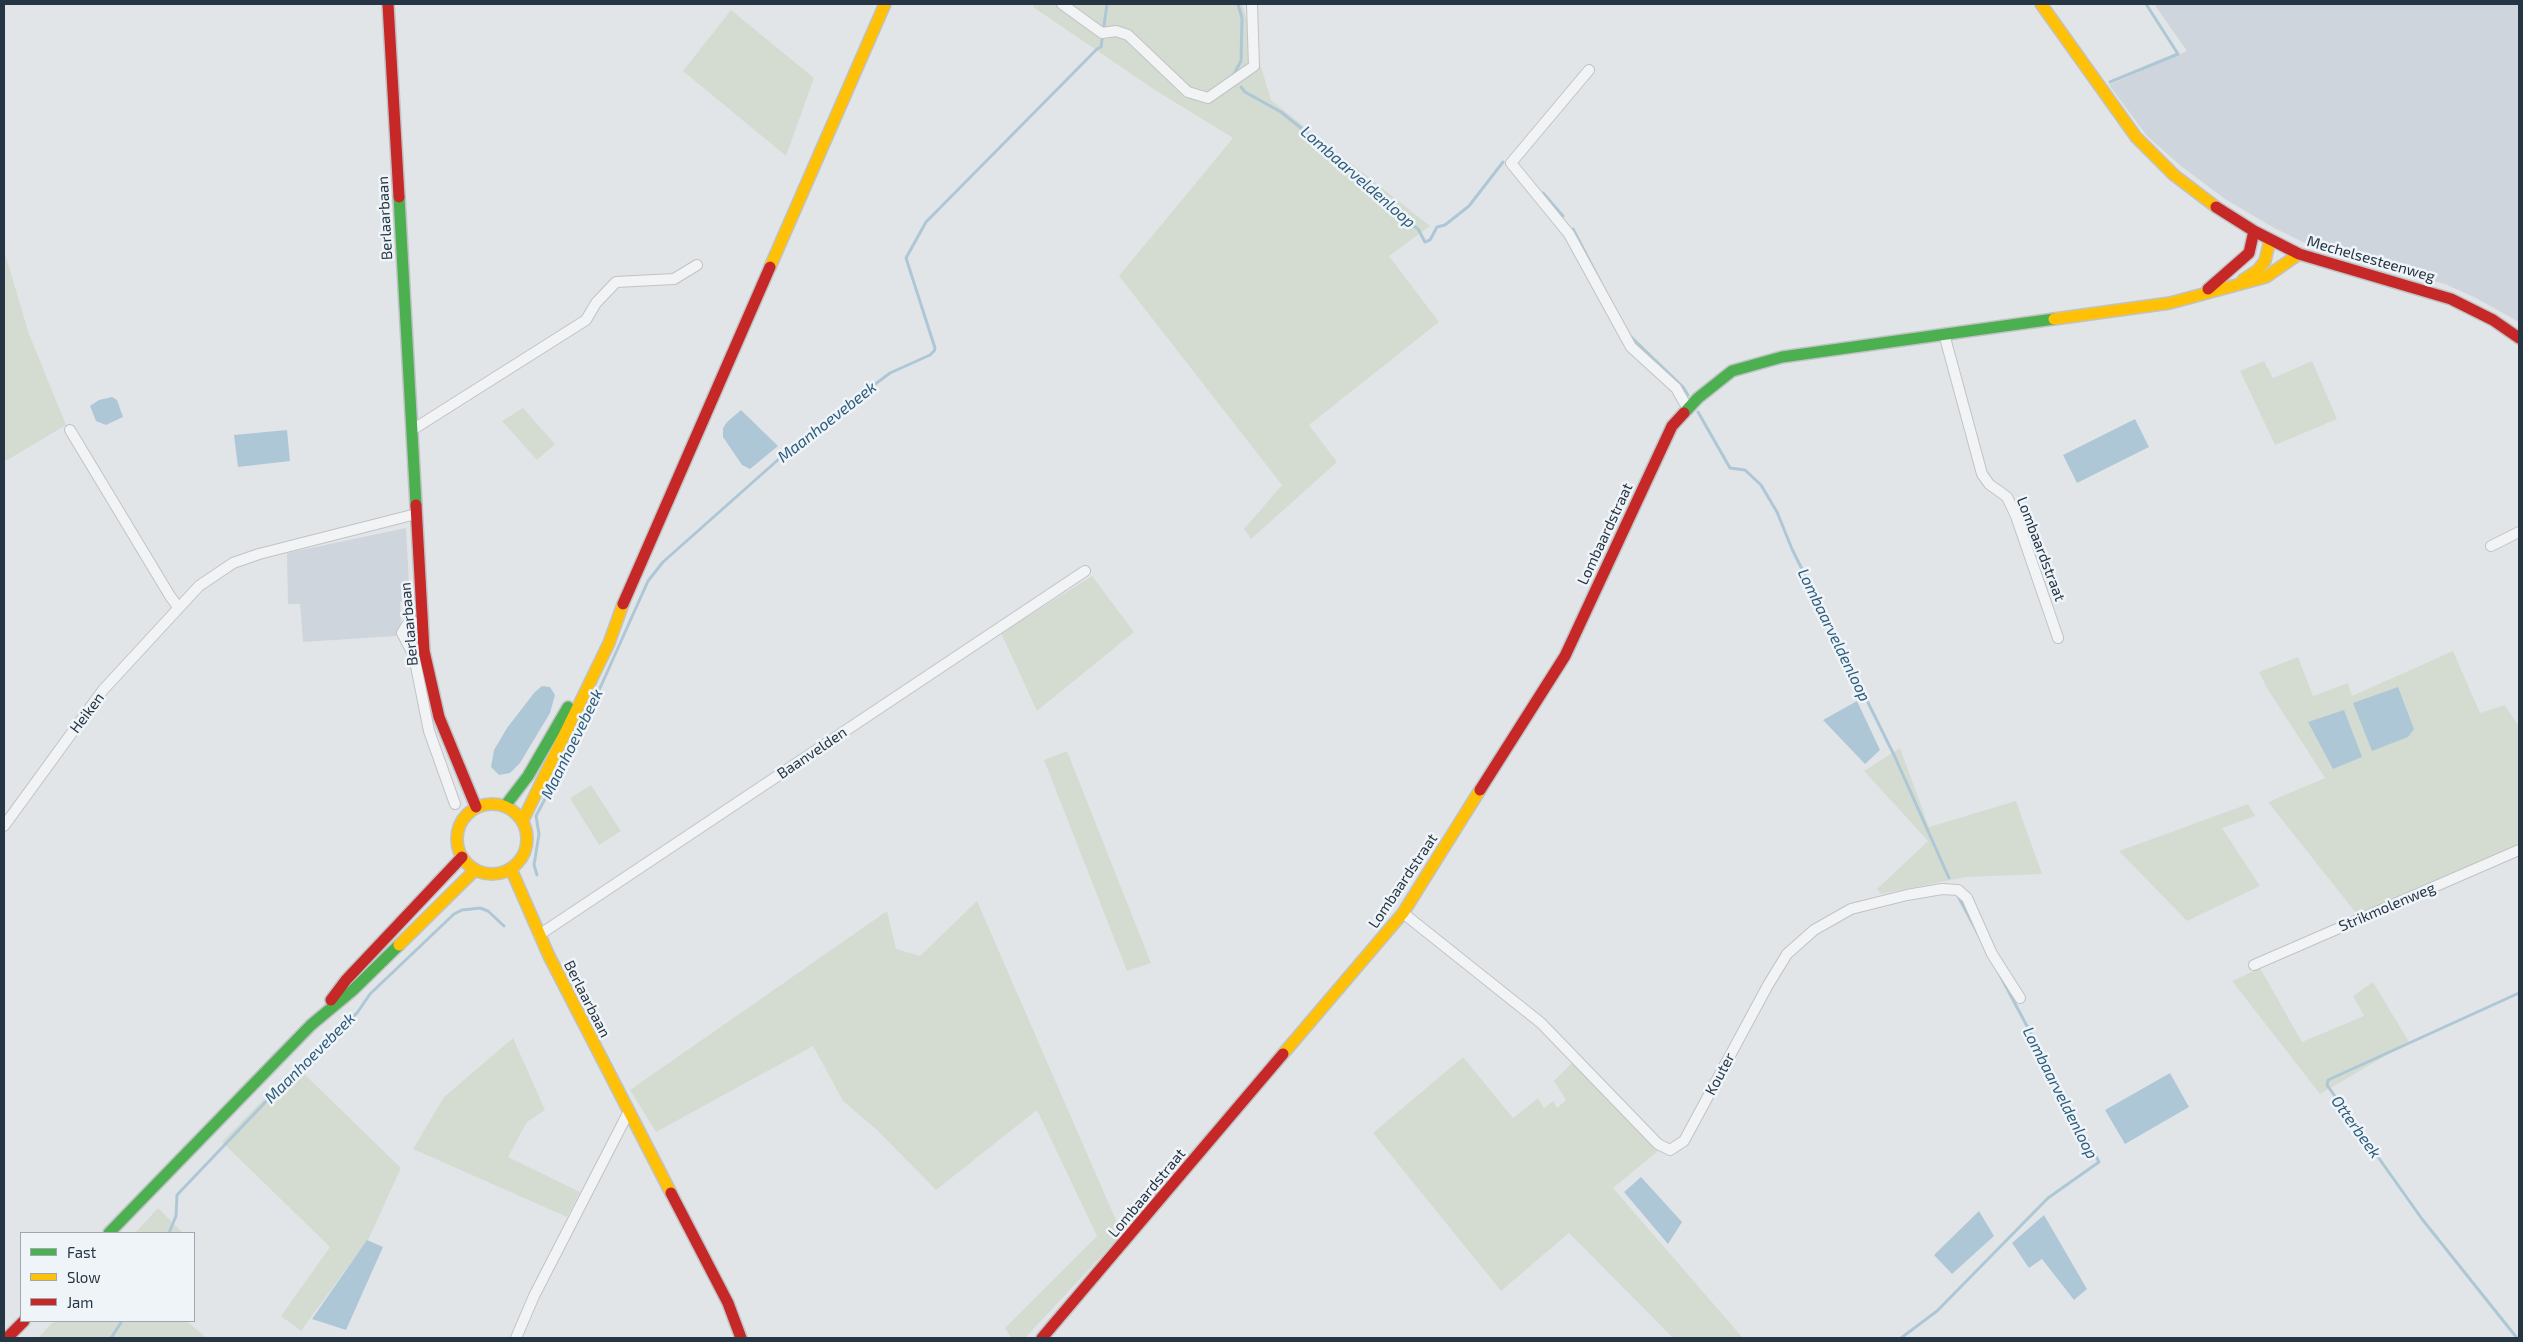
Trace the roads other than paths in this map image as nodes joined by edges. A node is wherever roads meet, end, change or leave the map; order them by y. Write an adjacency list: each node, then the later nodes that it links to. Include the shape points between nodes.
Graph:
1 (388, 4): 17 (street, Berlaarbaan)
2 (885, 4): 22 (street)
3 (1062, 4): 4 (street, via 1102,33 1116,31 1128,35 1188,92 1208,98 1254,66)
4 (1252, 4)
5 (2042, 4): 7 (street, Mechelsesteenweg, via 2136,137 2197,194)
6 (1589, 70): 15 (street, via 1511,164 1569,234 1631,347 1676,388)
7 (2254, 231): 8 (street, Mechelsesteenweg); 12 (street, Lombaardstraat, via 2249,253)
8 (2270, 240): 9 (street, Mechelsesteenweg); 11 (street, Lombaardstraat, via 2265,261 2257,271)
9 (2299, 254): 11 (street, Lombaardstraat, via 2266,277); 14 (street, Mechelsesteenweg, via 2451,299 2494,320)
10 (697, 265): 17 (street, via 674,279 616,282 596,303 586,320)
11 (2235, 284): 12 (street, Lombaardstraat)
12 (2199, 296): 13 (street, Lombaardstraat, via 2170,303)
13 (1944, 334): 15 (street, Lombaardstraat, via 1782,357 1732,371); 25 (street, Lombaardstraat, via 1982,474 2006,498 2016,516)
14 (2519, 338)
15 (1688, 409): 35 (street, Lombaardstraat, via 1672,426 1565,656)
16 (70, 430): 23 (street)
17 (412, 430): 18 (street, Berlaarbaan)
18 (416, 514): 23 (street, Heiken, via 233,563 199,586); 24 (street, Berlaarbaan)
19 (2519, 532): 20 (street)
20 (2491, 546)
21 (1085, 571): 36 (street, Baanvelden)
22 (625, 599): 27 (street, via 528,776); 29 (street, via 609,643)
23 (178, 607): 30 (street, Heiken, via 103,690)
24 (422, 622): 26 (street, via 407,625 402,633 414,656 429,731); 28 (street, Berlaarbaan, via 427,668 439,717)
25 (2058, 638)
26 (455, 804)
27 (505, 806): 28 (street, via 488,803); 29 (street)
28 (476, 807): 32 (street, via 459,827 457,844)
29 (522, 820): 33 (street, via 527,833 526,847 521,860)
30 (4, 826)
31 (2519, 850): 37 (street, Strikmolenweg)
32 (462, 857): 34 (street); 39 (street, via 346,980)
33 (511, 869): 34 (street, via 492,874); 36 (street, Berlaarbaan)
34 (475, 870): 39 (street, via 360,984)
35 (1402, 913): 38 (street, Kouter, via 1541,1023 1658,1144 1670,1150 1684,1141 1787,954 1814,930 1851,909 1907,895 1942,889 1958,890 1967,898 1992,954); 46 (street, Lombaardstraat)
36 (539, 936): 40 (street, Berlaarbaan)
37 (2254, 965)
38 (2020, 998)
39 (311, 1025): 41 (street)
40 (628, 1113): 44 (street, via 534,1296); 45 (street, Berlaarbaan, via 728,1303)
41 (110, 1232)
42 (23, 1322): 43 (street)
43 (7, 1338)
44 (516, 1338)
45 (741, 1338)
46 (1042, 1338)

